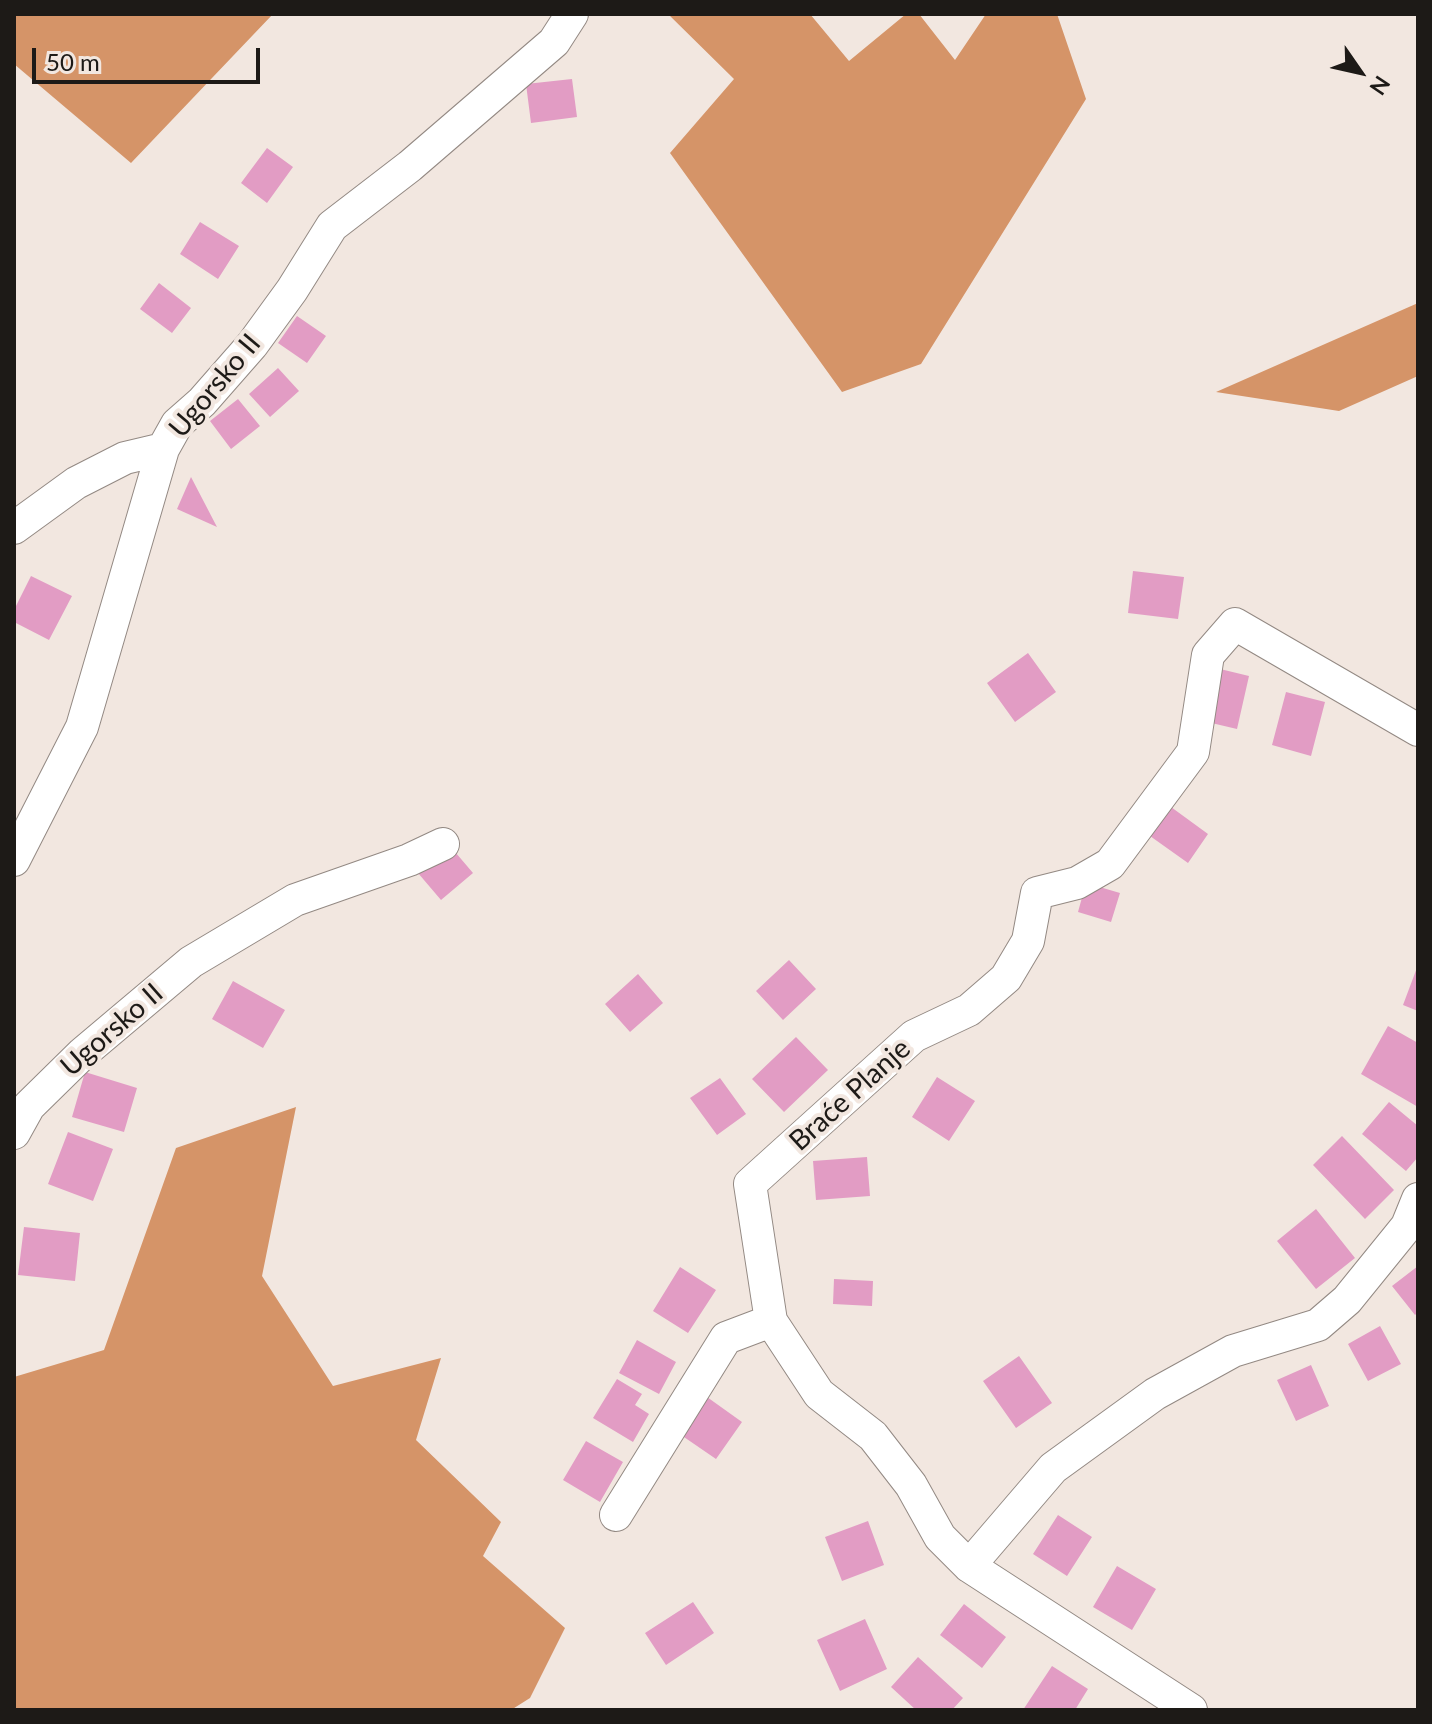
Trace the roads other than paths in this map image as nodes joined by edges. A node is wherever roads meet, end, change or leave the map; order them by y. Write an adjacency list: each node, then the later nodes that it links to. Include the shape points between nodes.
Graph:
1 (572, 14): 2 (street, Ugorsko II, via 554,42 332,226 252,345 177,424)
2 (163, 449): 3 (street, via 125,458 76,483); 6 (street, Ugorsko II, via 82,727)
3 (14, 528)
4 (1414, 727): 9 (street, Braće Planje, via 1235,624 1208,655 1193,752 1110,864 1077,883 1037,893 1028,941 1006,978 969,1010 914,1036 750,1184)
5 (443, 844): 7 (street, Ugorsko II, via 295,900 191,962 72,1064 29,1106)
6 (14, 860)
7 (14, 1133)
8 (1418, 1199): 11 (street, via 1407,1226 1347,1300 1318,1325 1233,1351 1155,1394 1053,1468)
9 (771, 1321): 10 (street, via 726,1338); 11 (street, Braće Planje, via 819,1394 873,1436 911,1485 940,1537)
10 (616, 1515)
11 (969, 1566): 12 (street, Braće Planje)
12 (1191, 1710)

